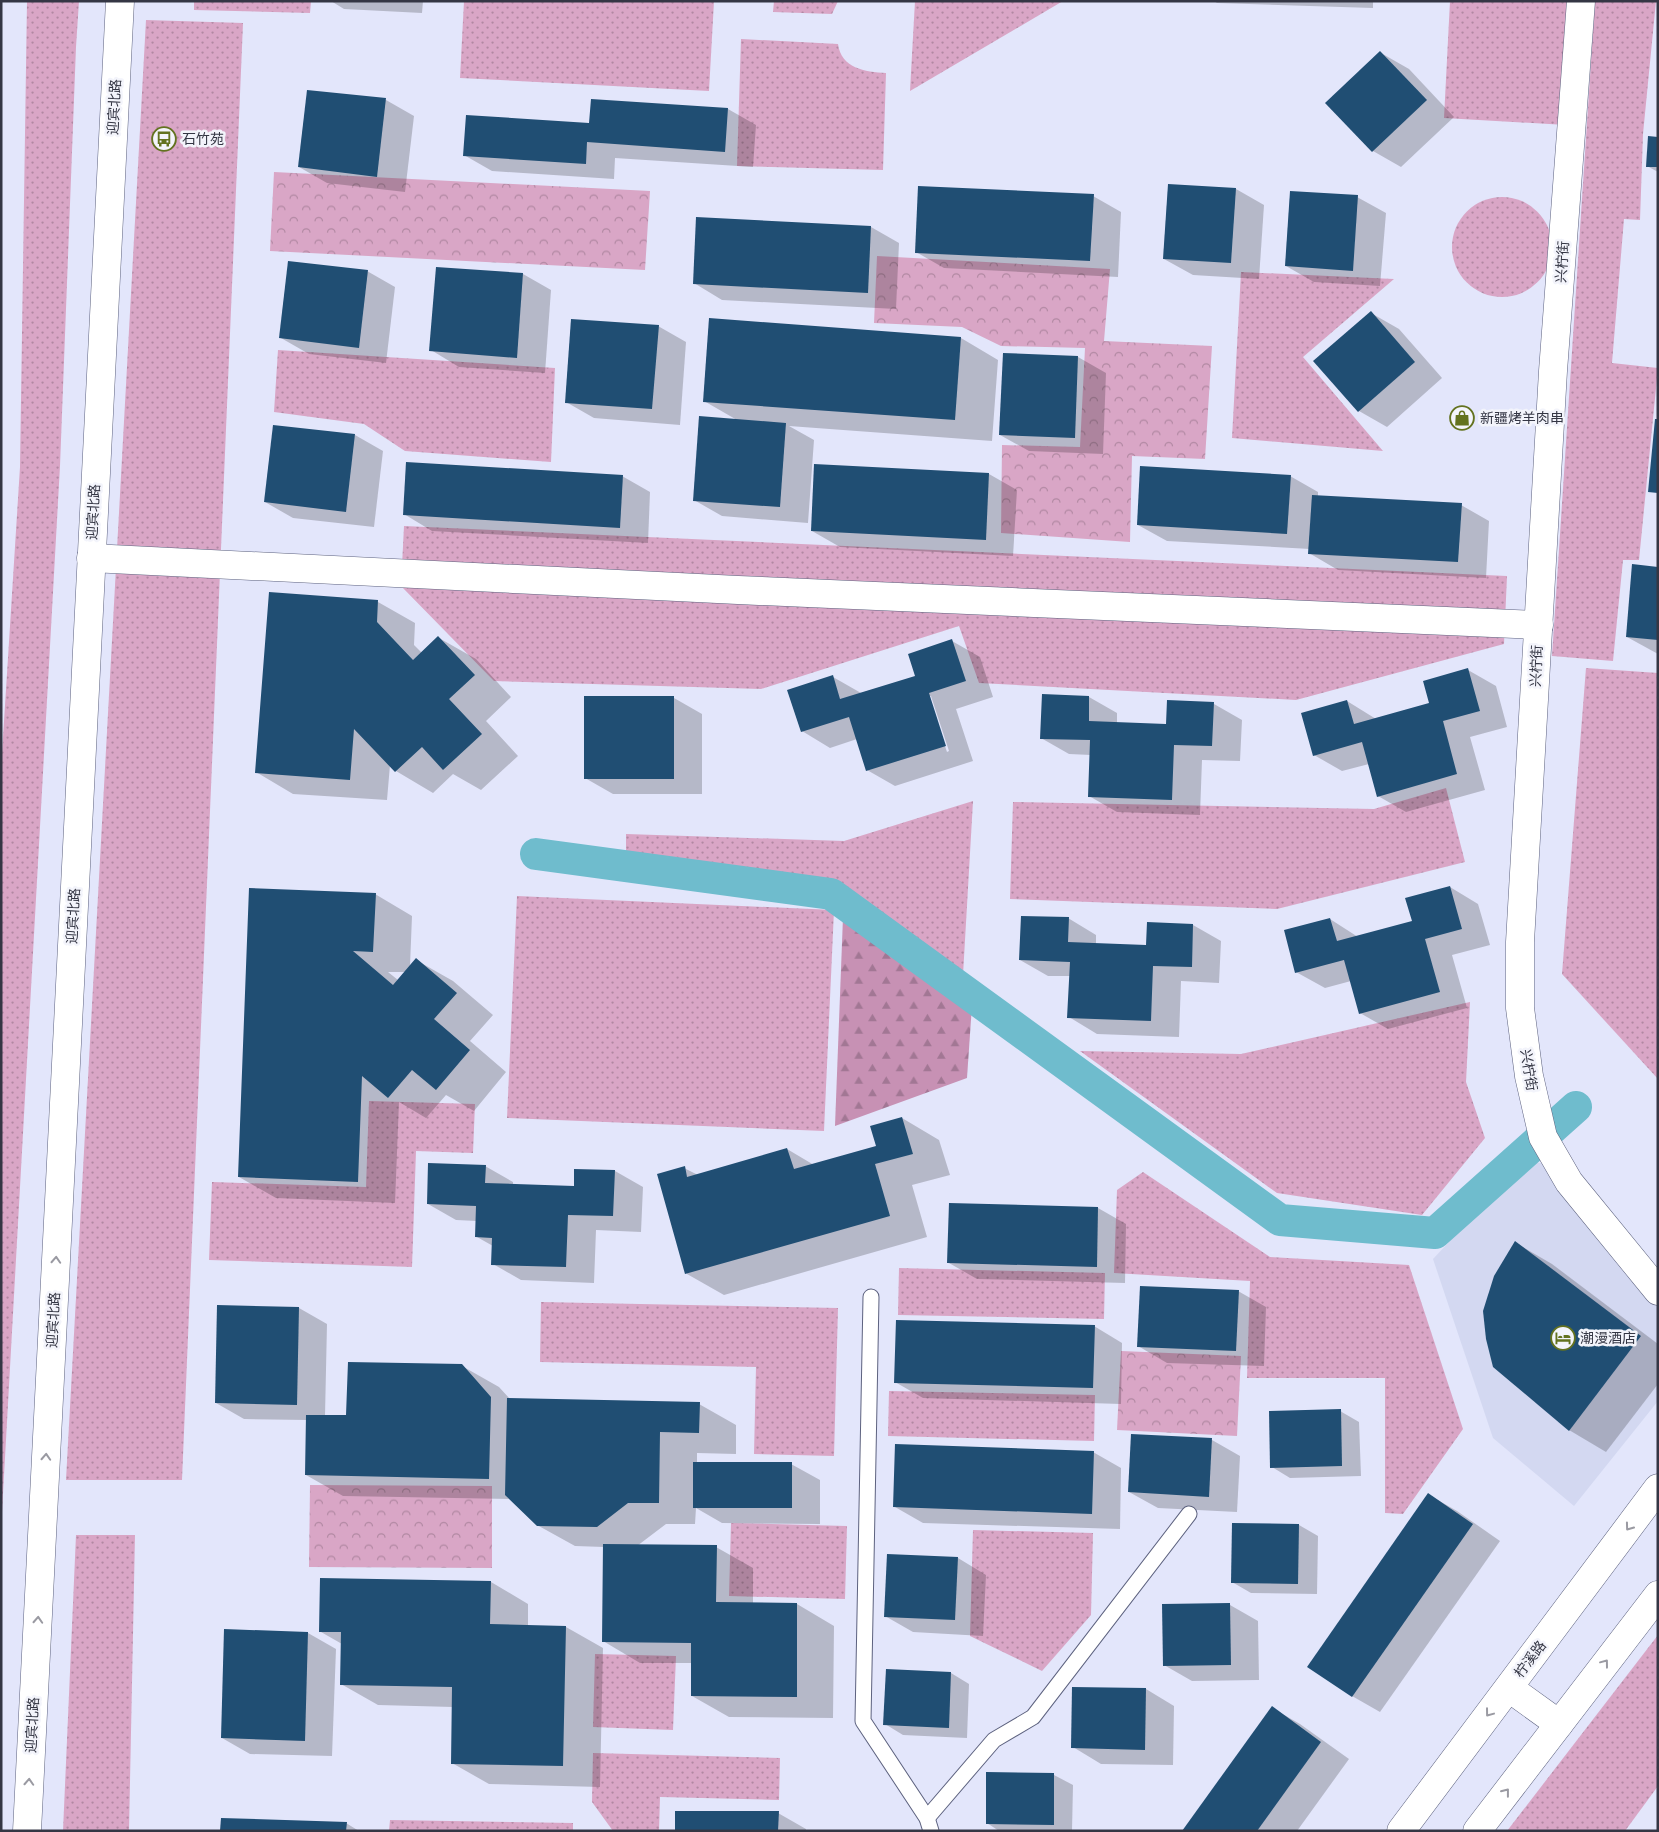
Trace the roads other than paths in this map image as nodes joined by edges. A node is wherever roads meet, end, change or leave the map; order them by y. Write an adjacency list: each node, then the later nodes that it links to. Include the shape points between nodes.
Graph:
1 (120, 1): 3 (street, 迎宾北路)
2 (1581, 1): 4 (street, 兴柠街, via 1553,371)
3 (91, 558): 4 (street); 13 (street, 迎宾北路, one-way to 3)
4 (1539, 625): 5 (street, 兴柠街, via 1520,942 1520,1008 1529,1076 1542,1137 1554,1160 1568,1182)
5 (1658, 1291)
6 (871, 1297): 12 (lane, via 863,1721)
7 (1658, 1488): 10 (street, 柠溪路, one-way to 10)
8 (1189, 1514): 12 (lane, via 1033,1717 994,1740)
9 (1658, 1595): 11 (street, one-way to 9)
10 (1508, 1688): 11 (street); 14 (street, 柠溪路, one-way to 14)
11 (1559, 1724): 15 (street, one-way to 11)
12 (929, 1824)
13 (27, 1831)
14 (1401, 1831)
15 (1477, 1831)

